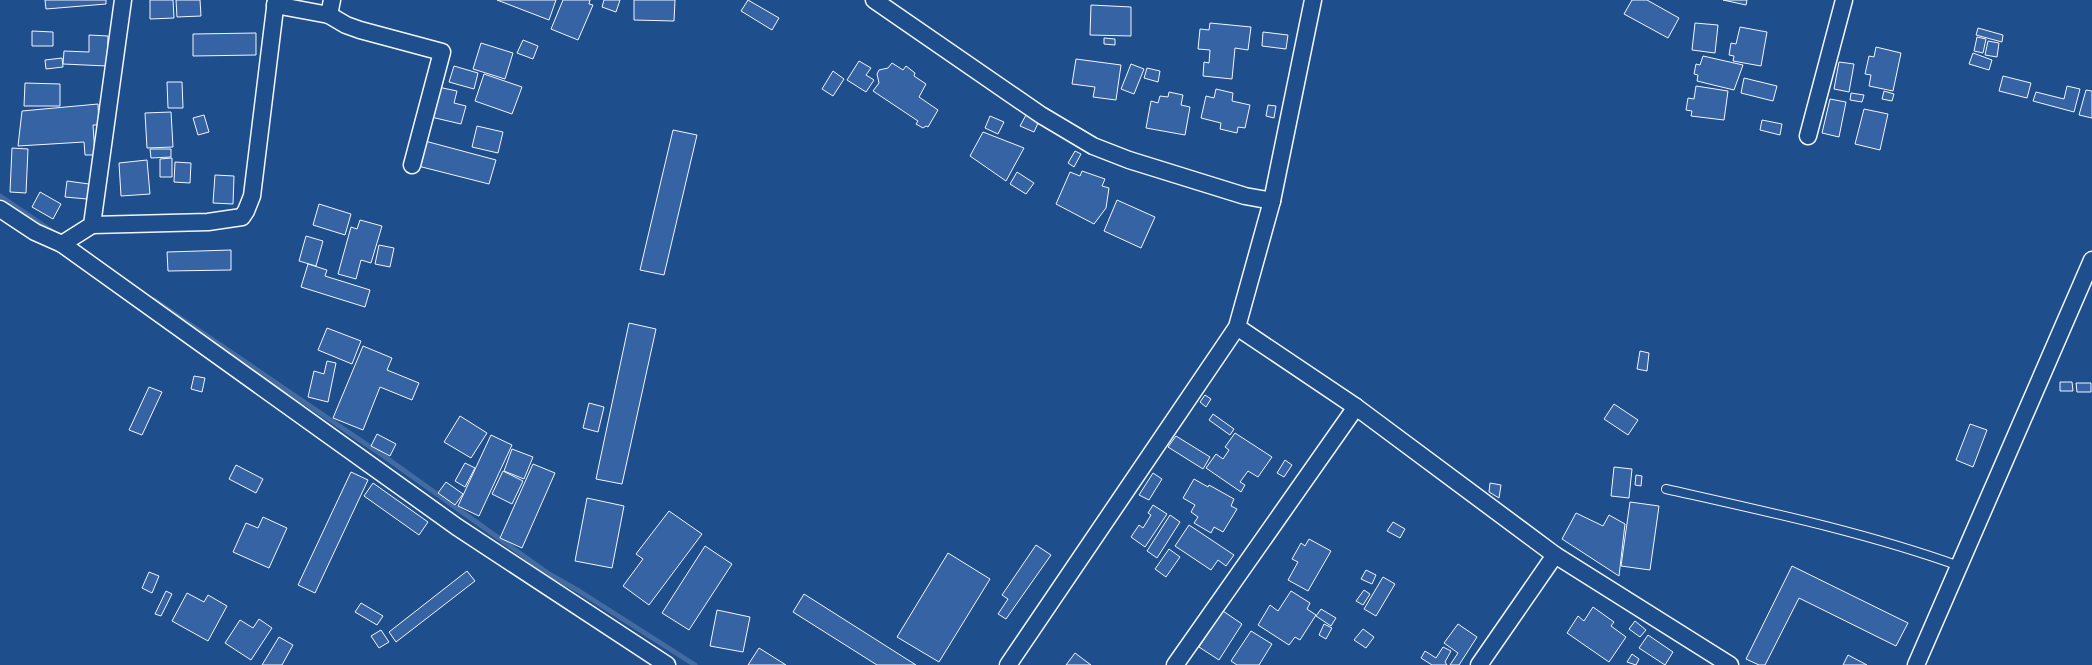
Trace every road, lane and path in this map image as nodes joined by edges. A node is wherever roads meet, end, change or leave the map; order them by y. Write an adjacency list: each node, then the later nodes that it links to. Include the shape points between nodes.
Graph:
1 (123, 0): 11 (street)
2 (874, 0): 9 (street, via 1041,115 1093,146 1245,196)
3 (1314, 0): 9 (street)
4 (1844, 0): 7 (street)
5 (275, 2): 6 (street); 11 (street, via 252,196 242,218)
6 (331, 7): 8 (street, via 346,26 442,52)
7 (1808, 136)
8 (412, 165)
9 (1272, 201): 14 (street)
10 (0, 209): 12 (street, via 35,232)
11 (92, 225): 12 (street)
12 (62, 244): 19 (street, via 457,527)
13 (2092, 260): 18 (street)
14 (1237, 328): 15 (street); 20 (street)
15 (1356, 407): 17 (street); 21 (street)
16 (1666, 489): 18 (lane, via 1799,520 1930,555)
17 (1555, 555): 22 (street); 23 (street)
18 (1959, 566): 24 (street)
19 (667, 665)
20 (1008, 665)
21 (1175, 665)
22 (1479, 665)
23 (1730, 665)
24 (1916, 665)

